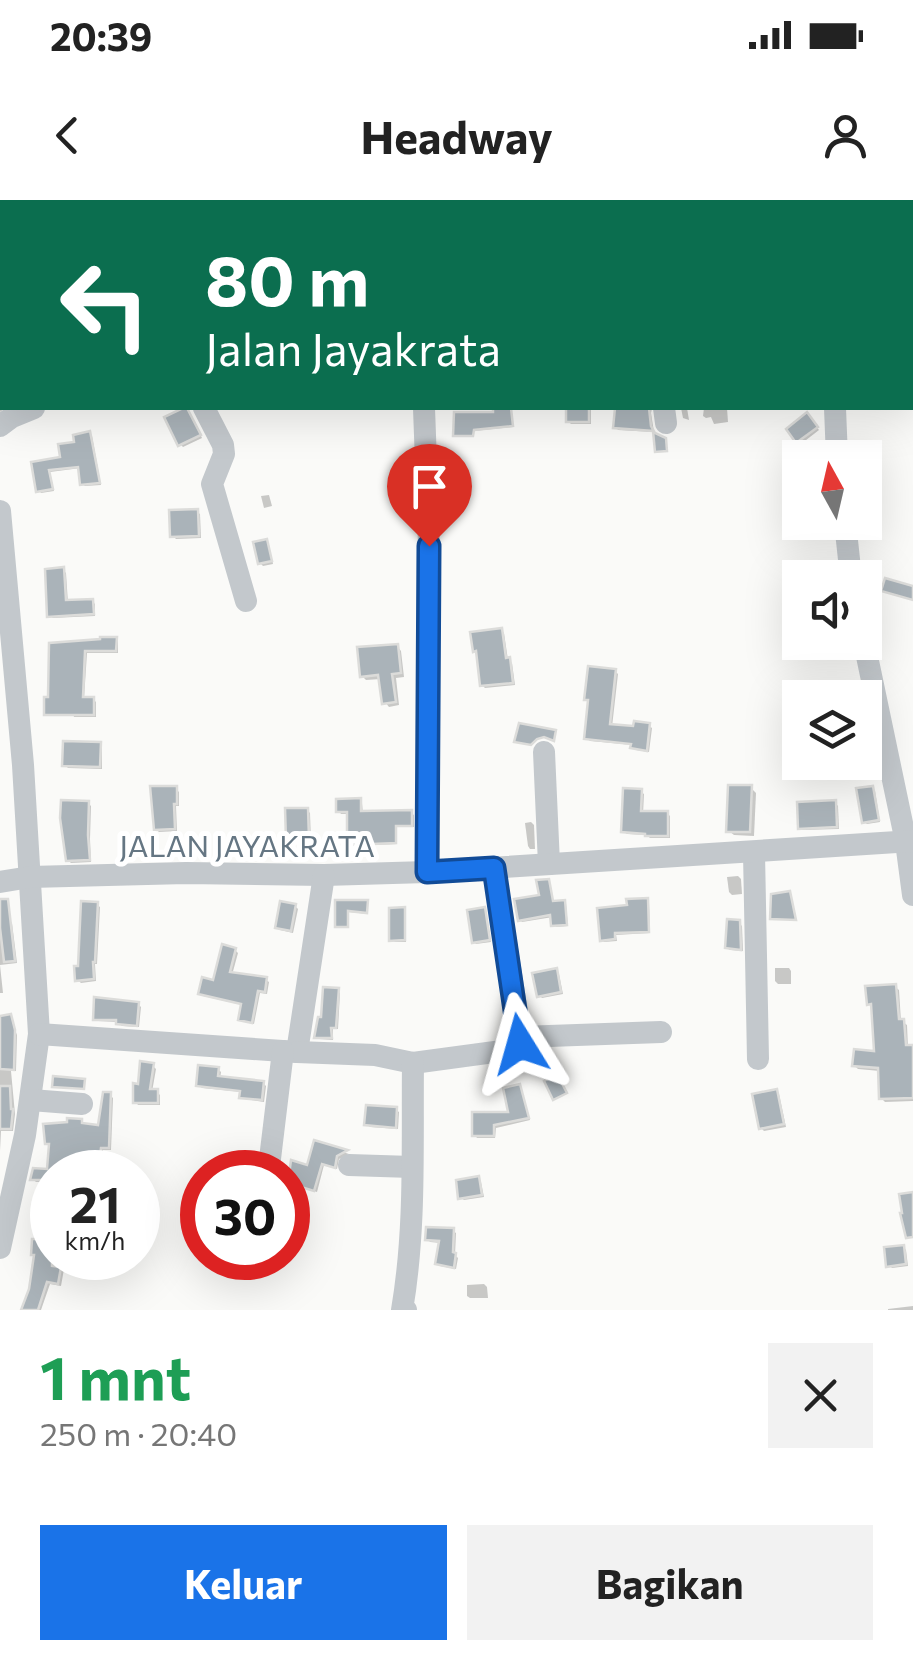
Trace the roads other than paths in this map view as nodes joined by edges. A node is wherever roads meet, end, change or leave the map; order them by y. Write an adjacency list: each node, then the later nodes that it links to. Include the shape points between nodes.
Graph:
1 (29, 410): 5 (street)
2 (205, 410): 8 (street, via 224,444 212,484)
3 (424, 410): 16 (street)
4 (836, 410): 6 (street)
5 (0, 426)
6 (837, 440)
7 (0, 510): 9 (street)
8 (246, 602)
9 (7, 659): 18 (street, via 24,765)
10 (868, 660): 12 (street)
11 (544, 752): 14 (street)
12 (909, 842): 13 (street, JALAN JAYAKRATA); 20 (street)
13 (754, 853): 14 (street, JALAN JAYAKRATA); 25 (street)
14 (549, 864): 15 (street, JALAN JAYAKRATA)
15 (494, 868): 16 (street, JALAN JAYAKRATA); 23 (street)
16 (427, 872): 17 (street, JALAN JAYAKRATA)
17 (324, 875): 18 (street, JALAN JAYAKRATA); 24 (street)
18 (30, 877): 19 (street, JALAN JAYAKRATA); 22 (street)
19 (0, 882)
20 (913, 895)
21 (661, 1032): 23 (street)
22 (39, 1034): 24 (street); 27 (street)
23 (520, 1037): 26 (street, via 512,1052)
24 (290, 1052): 26 (street); 29 (street)
25 (758, 1060)
26 (413, 1063): 31 (street)
27 (31, 1100): 28 (street); 32 (street)
28 (82, 1104)
29 (272, 1150)
30 (349, 1164): 31 (street)
31 (412, 1167): 34 (street)
32 (9, 1169): 33 (street)
33 (1, 1238)
34 (403, 1310)

